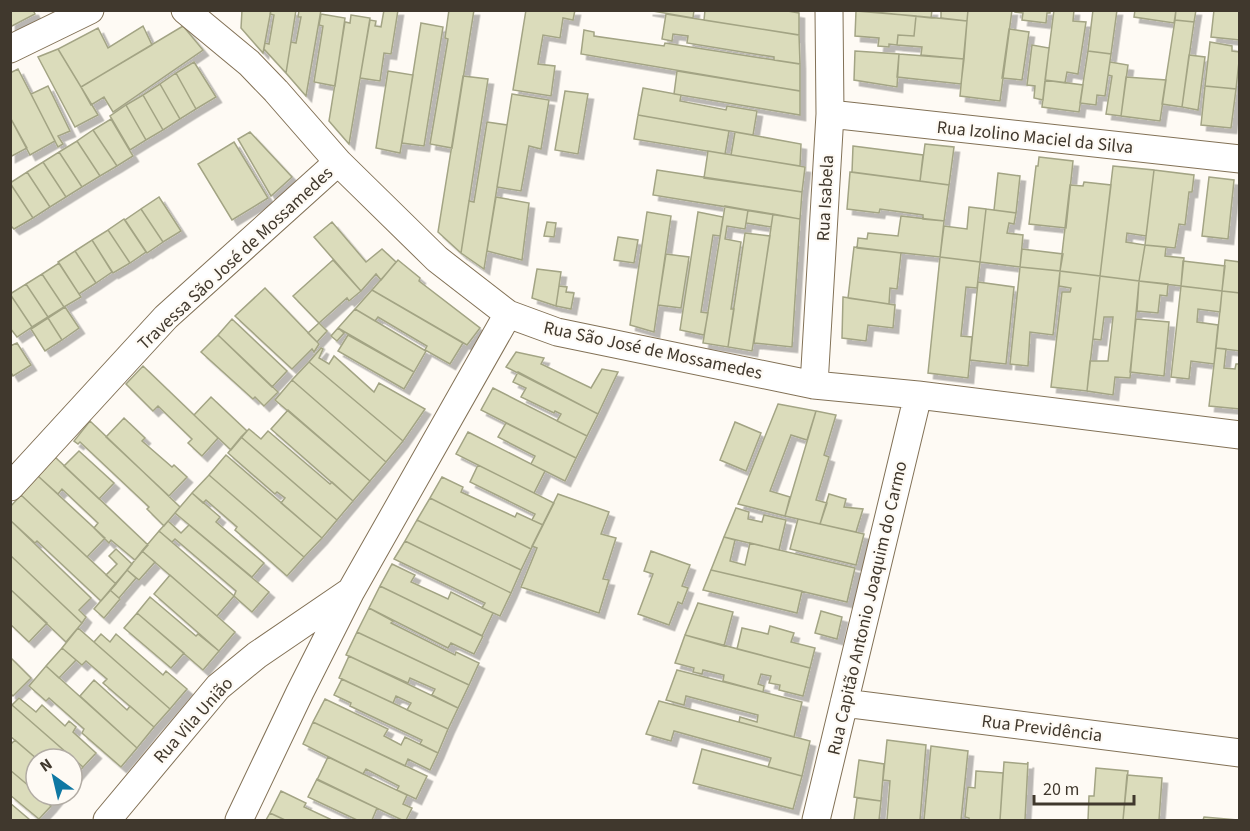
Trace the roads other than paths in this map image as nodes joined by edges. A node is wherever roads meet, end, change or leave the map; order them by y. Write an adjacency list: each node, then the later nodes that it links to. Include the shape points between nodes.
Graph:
1 (90, 10): 4 (street)
2 (185, 10): 7 (street, Rua São José de Mossamedes, via 249,63)
3 (829, 10): 5 (street, Rua Isabela)
4 (10, 49)
5 (830, 114): 6 (street, Rua Izolino Maciel da Silva); 9 (street, Rua Isabela)
6 (1239, 159)
7 (338, 162): 8 (street, Rua São José de Mossamedes, via 437,259); 12 (street, Travessa São José de Mossamedes, via 166,317)
8 (508, 314): 9 (street, Rua São José de Mossamedes, via 557,332); 13 (street, Rua Vila União)
9 (814, 384): 10 (street, Rua São José de Mossamedes)
10 (918, 395): 11 (street, Rua São José de Mossamedes); 14 (street, Rua Capitão Antonio Joaquim do Carmo)
11 (1239, 435)
12 (10, 487)
13 (351, 591): 16 (street, Rua Vila União, via 257,654 218,687); 17 (street, Rua Vila União)
14 (844, 703): 15 (street, Rua Previdência); 18 (street, Rua Capitão Antonio Joaquim do Carmo)
15 (1239, 753)
16 (106, 820)
17 (239, 820)
18 (816, 820)

